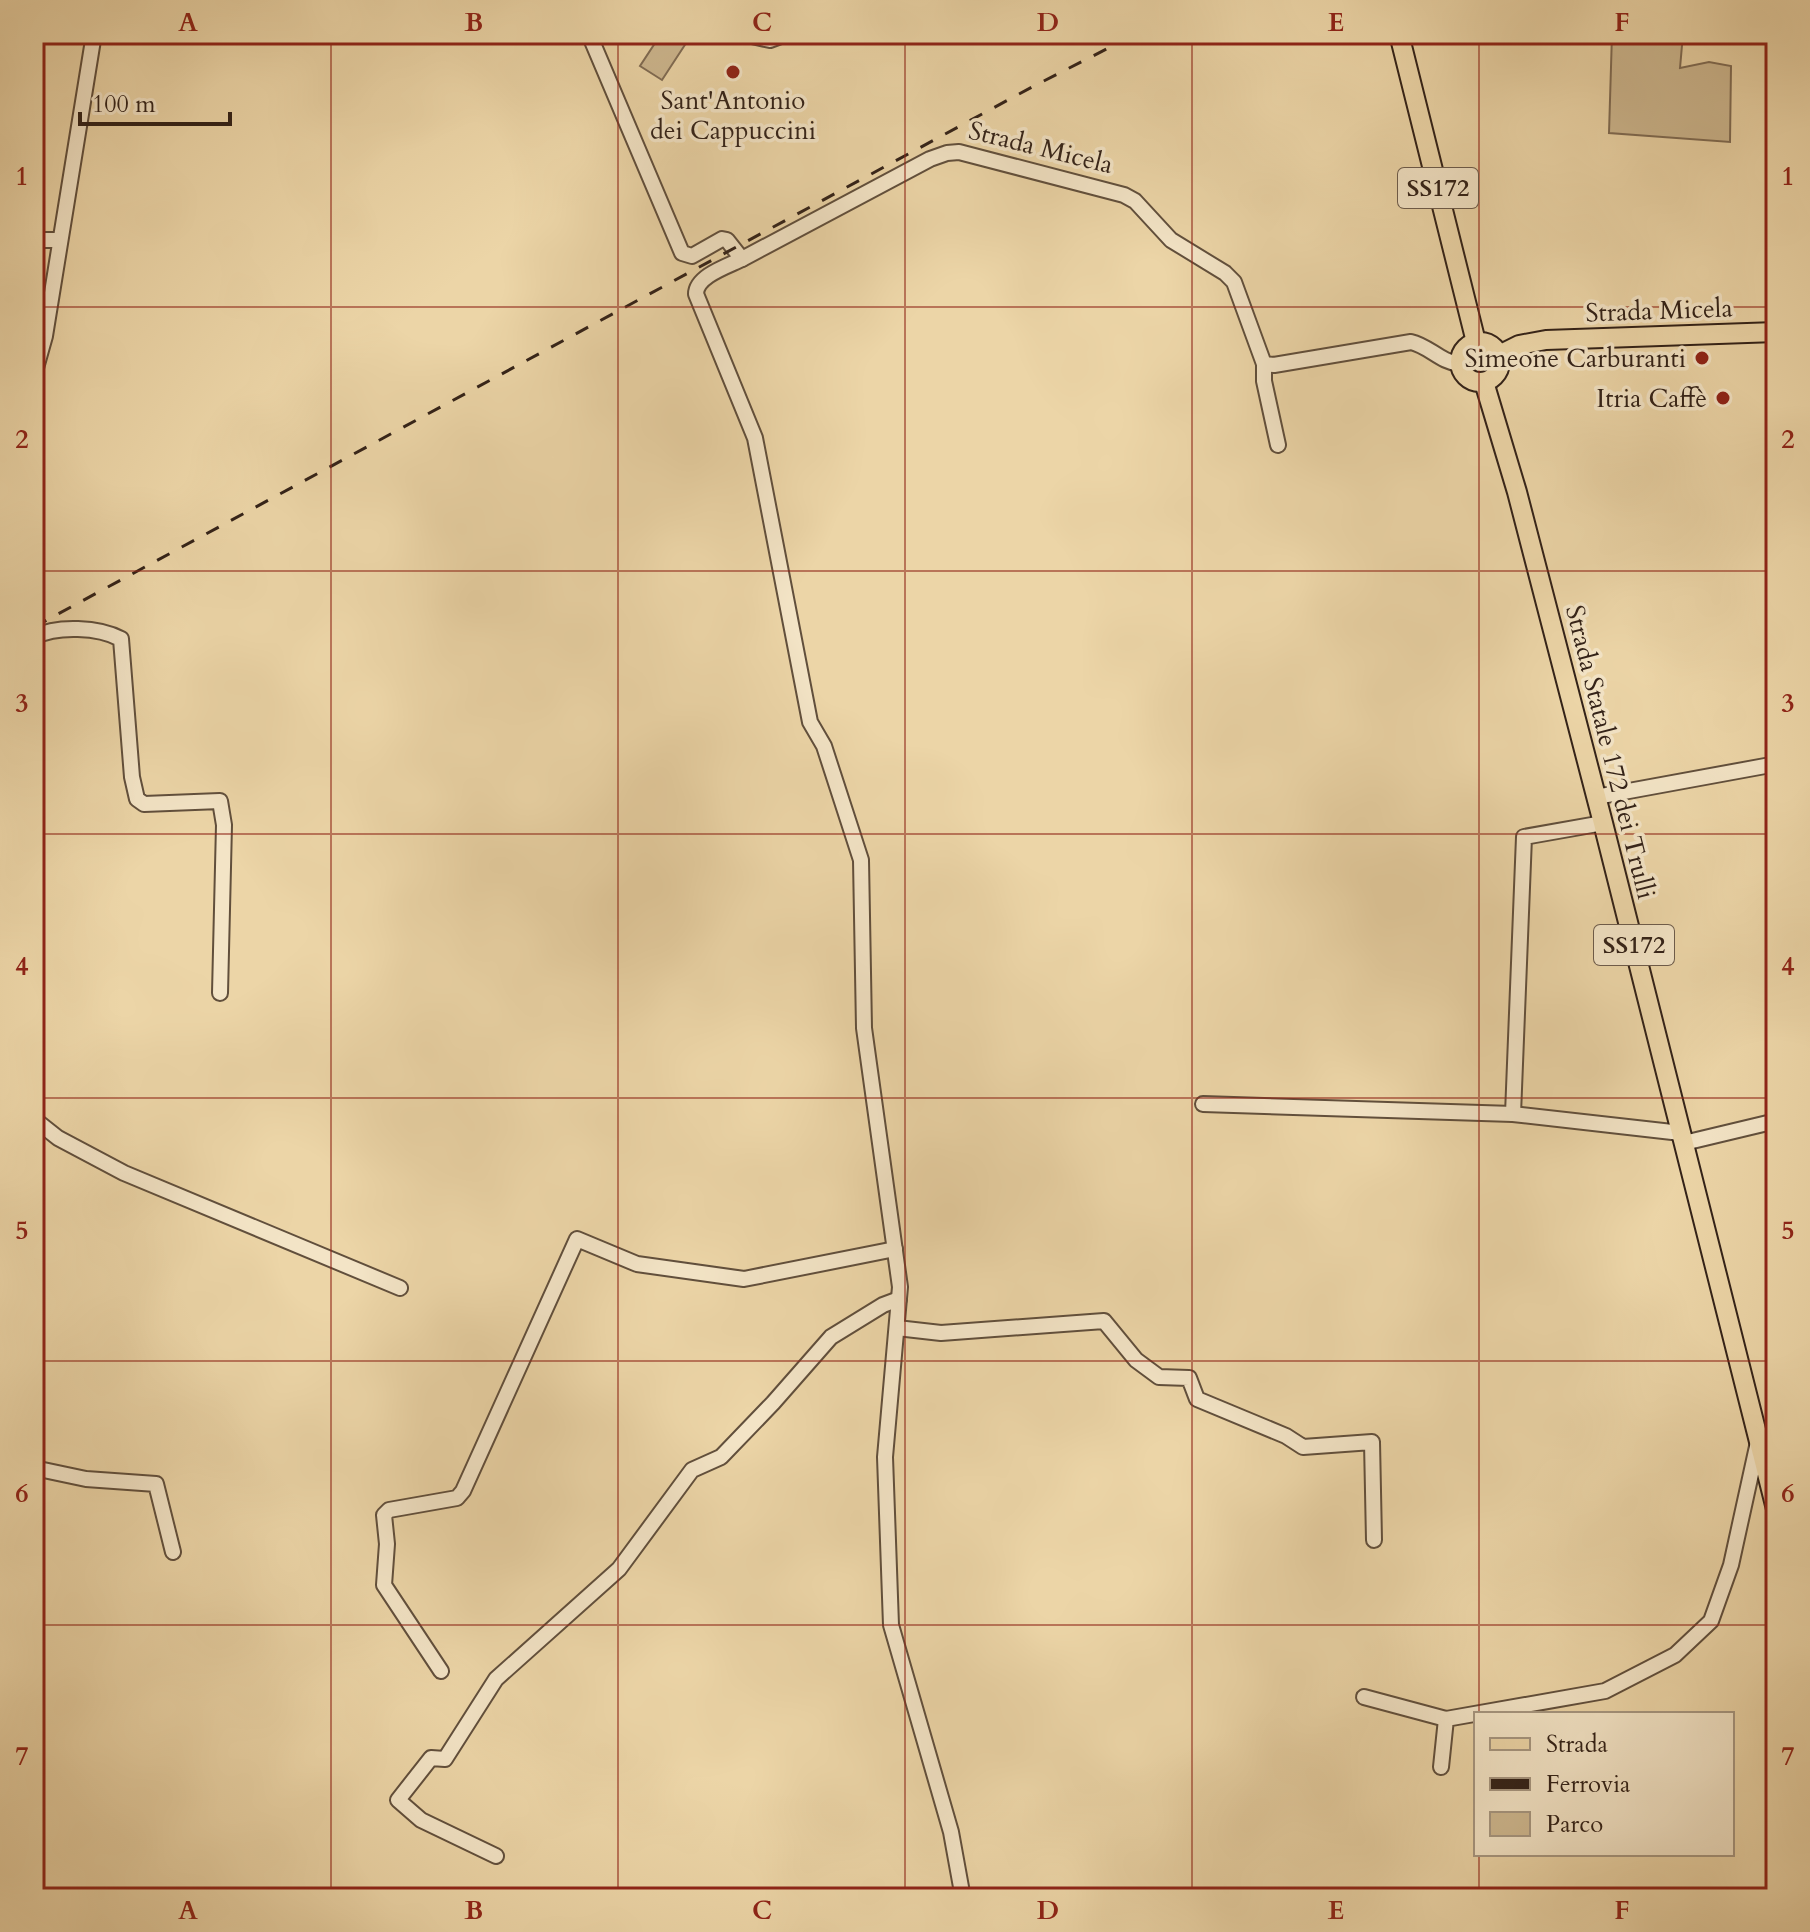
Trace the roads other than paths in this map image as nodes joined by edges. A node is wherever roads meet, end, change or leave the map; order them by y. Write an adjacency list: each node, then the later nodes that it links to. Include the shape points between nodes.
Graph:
1 (94, 34): 7 (street)
2 (589, 34): 8 (street, via 682,253 692,256 722,239)
3 (743, 34): 4 (street, via 770,40)
4 (786, 34)
5 (1399, 34): 10 (main road, SS172)
6 (34, 240): 7 (street)
7 (59, 240): 14 (street)
8 (742, 259): 12 (street, Strada Micela, via 930,159 947,153 977,155 1135,201 1171,240 1234,282); 27 (street, Strada Micela, via 701,281 696,294 755,438 810,722 824,746 861,860 864,1028)
9 (1776, 332): 11 (main road, Strada Micela, via 1546,340)
10 (1476, 342): 11 (main road, via 1490,344); 13 (main road, via 1466,348)
11 (1499, 355): 15 (main road, via 1498,372)
12 (1264, 364): 13 (street, via 1411,342); 16 (street, Strada Micela)
13 (1460, 364): 15 (main road, via 1465,376)
14 (34, 375)
15 (1484, 382): 19 (main road, Strada Statale 172 dei Trulli / SS172)
16 (1278, 445)
17 (34, 637): 21 (street, via 67,628 121,639 137,799 144,804 220,801)
18 (1776, 764): 19 (street)
19 (1596, 797): 20 (main road, Strada Statale 172 dei Trulli / SS172)
20 (1603, 823): 23 (street, via 1524,837); 26 (main road, Strada Statale 172 dei Trulli / SS172)
21 (220, 993)
22 (1203, 1104): 23 (street)
23 (1513, 1114): 26 (street)
24 (34, 1119): 28 (street, via 124,1173)
25 (1776, 1121): 26 (street)
26 (1683, 1138): 31 (main road, Strada Statale 172 dei Trulli / SS172)
27 (895, 1249): 29 (street, Strada Micela); 36 (street, via 744,1279 637,1264 577,1239 463,1491 457,1498 384,1515 384,1585)
28 (400, 1288)
29 (899, 1299): 30 (street, Strada Micela); 42 (street, via 831,1337 721,1457 692,1470 619,1569 496,1679 445,1759 431,1758 398,1800 431,1825)
30 (897, 1328): 34 (street, via 941,1333 1104,1321 1136,1360 1159,1377 1189,1378 1197,1399 1303,1447 1372,1442); 43 (street, Strada Micela, via 885,1457 891,1625 951,1832)
31 (1758, 1442): 33 (main road, Strada Statale 172 dei Trulli / SS172); 38 (street, via 1731,1565 1711,1621 1675,1655 1605,1691)
32 (34, 1468): 35 (street, via 86,1479 156,1484)
33 (1776, 1509)
34 (1374, 1540)
35 (173, 1552)
36 (441, 1671)
37 (1364, 1697): 40 (street)
38 (1486, 1712)
39 (1474, 1714): 40 (street)
40 (1446, 1719): 41 (street)
41 (1441, 1767)
42 (496, 1856)
43 (963, 1898)

